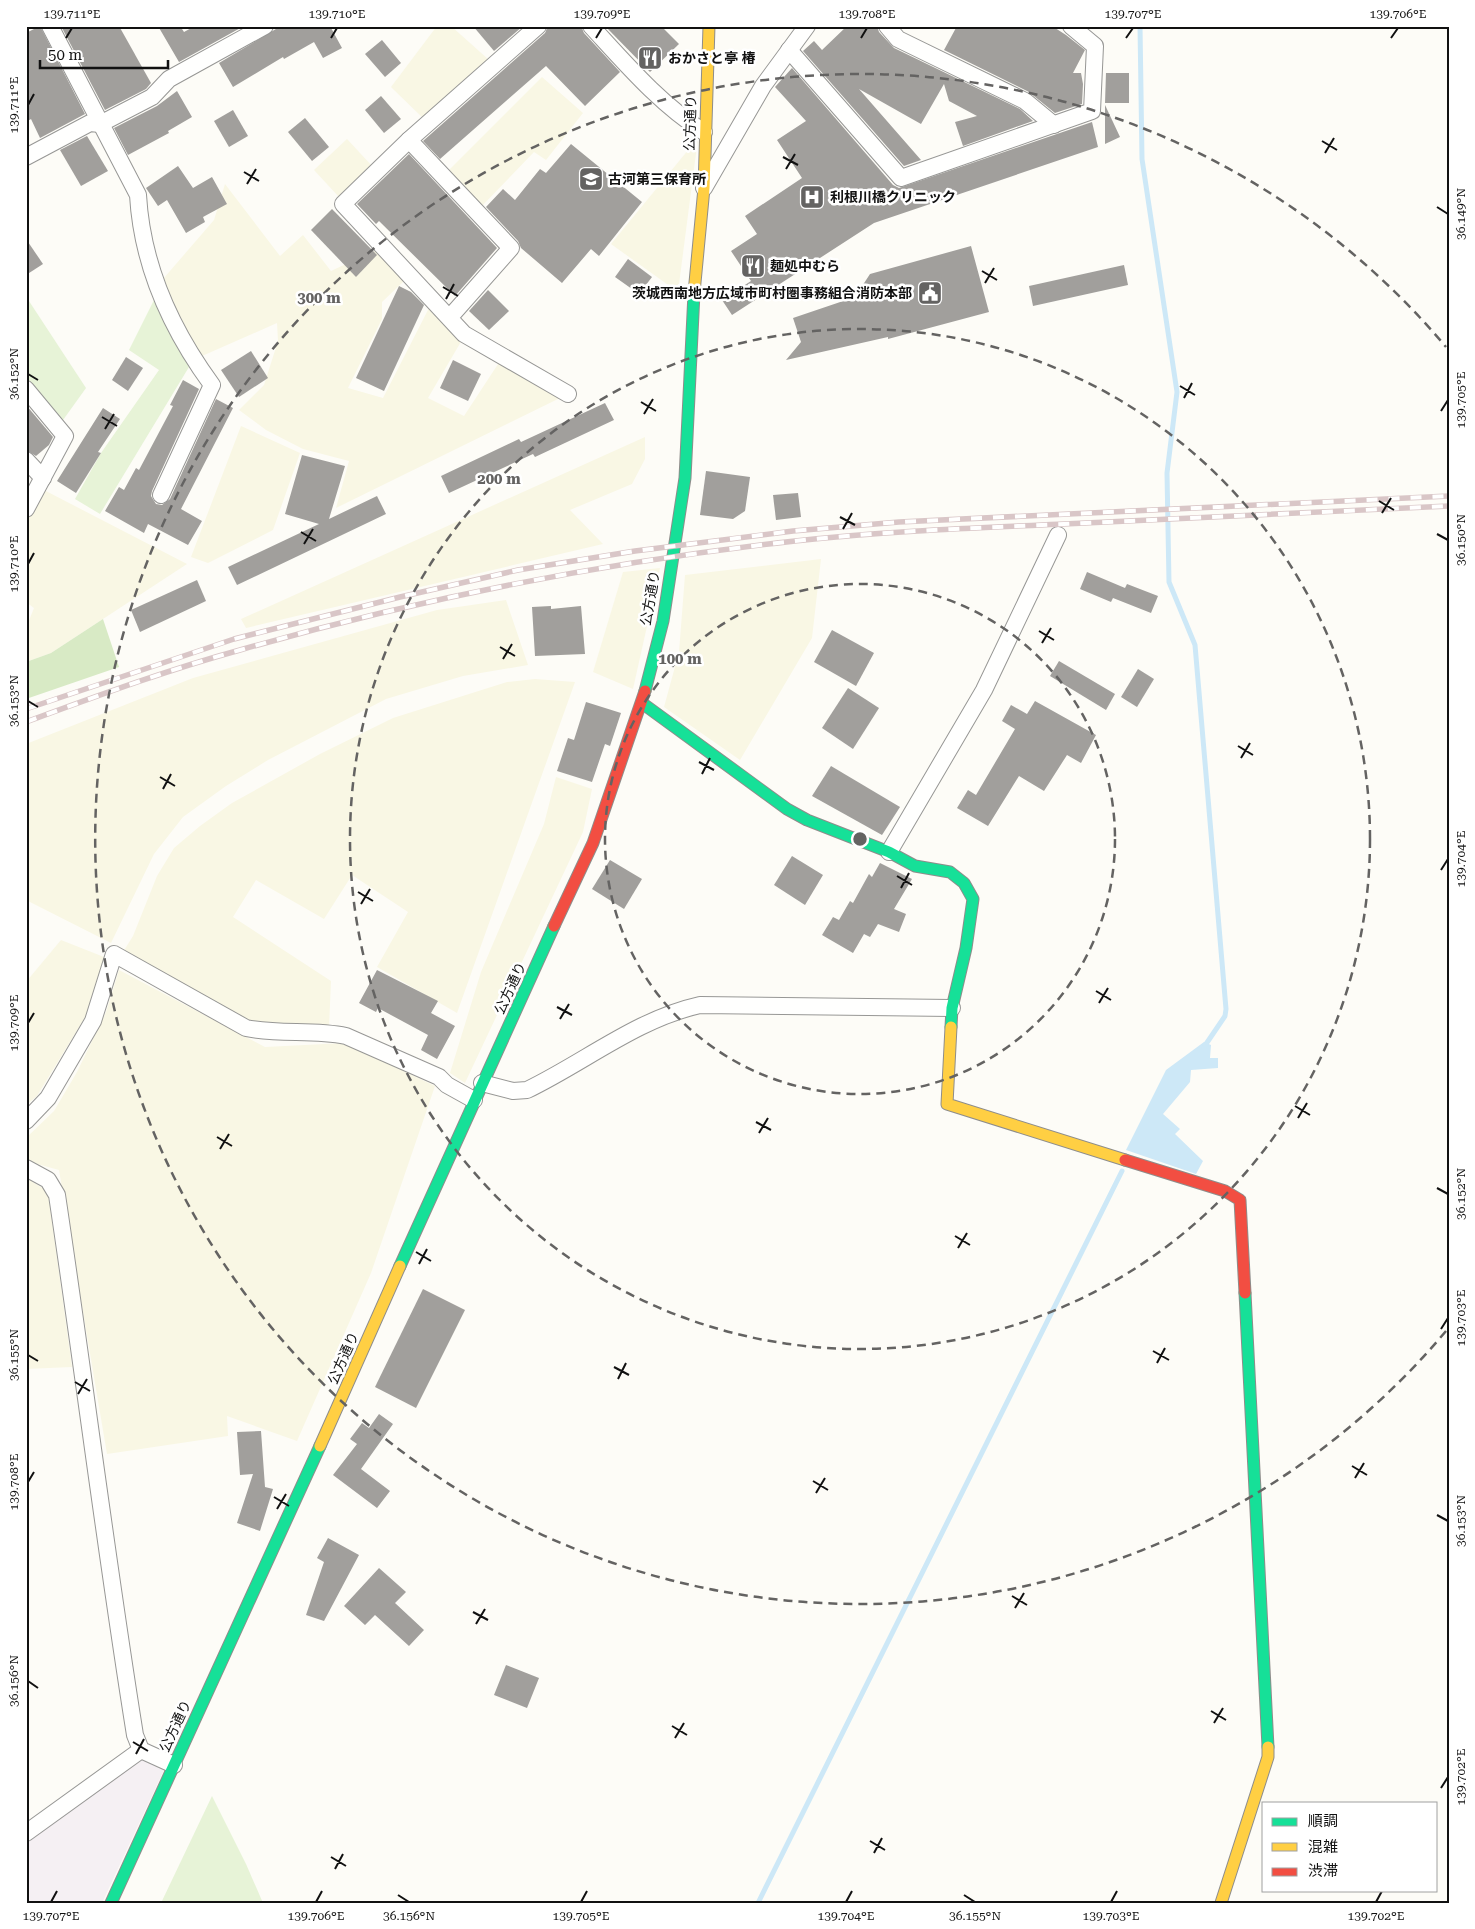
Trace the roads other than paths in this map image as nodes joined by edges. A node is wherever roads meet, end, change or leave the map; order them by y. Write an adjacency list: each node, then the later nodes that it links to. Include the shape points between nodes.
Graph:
1 (50, 26): 10 (street)
2 (265, 26): 10 (street, via 170,79 152,97)
3 (538, 26): 13 (street)
4 (591, 26): 12 (street, via 659,98)
5 (709, 26): 12 (street, 公方通り)
6 (807, 26): 9 (street)
7 (887, 26): 11 (street, via 898,40 1025,101)
8 (1071, 26): 11 (street, via 1095,46 1092,111)
9 (789, 50): 11 (street, via 901,178); 15 (street, via 763,86)
10 (100, 124): 14 (street, via 90,123); 21 (street, via 138,195 146,255 161,295 190,356 212,385)
11 (1054, 125)
12 (704, 132): 15 (street, 公方通り)
13 (409, 140): 16 (street, via 510,248); 16 (street, via 343,204)
14 (26, 157)
15 (704, 188): 24 (street, 公方通り, via 694,288 685,478 663,621)
16 (450, 317): 18 (street, via 464,334)
17 (26, 389): 20 (street, via 65,436)
18 (568, 394)
19 (26, 460): 20 (street)
20 (43, 478): 22 (street)
21 (160, 496)
22 (26, 509)
23 (1058, 535): 25 (street, via 984,690)
24 (642, 703): 25 (street, via 787,808 807,820); 27 (street, 公方通り, via 593,843)
25 (889, 852): 26 (street, via 915,866 950,872 964,883 973,899)
26 (952, 1008): 27 (street, via 700,1005 672,1011 649,1022 528,1090 513,1091); 35 (street, via 947,1104 1226,1191 1240,1200 1268,1758)
27 (482, 1083): 28 (street, 公方通り)
28 (474, 1100): 29 (street, via 439,1077 346,1036 246,1028 114,954 93,1021 48,1098); 32 (street, 公方通り)
29 (26, 1121)
30 (26, 1168): 31 (street, via 48,1180 57,1195 83,1365 107,1558 135,1735)
31 (141, 1750): 32 (street); 33 (street)
32 (174, 1765): 34 (street, 公方通り)
33 (26, 1833)
34 (111, 1903)
35 (1221, 1903)

